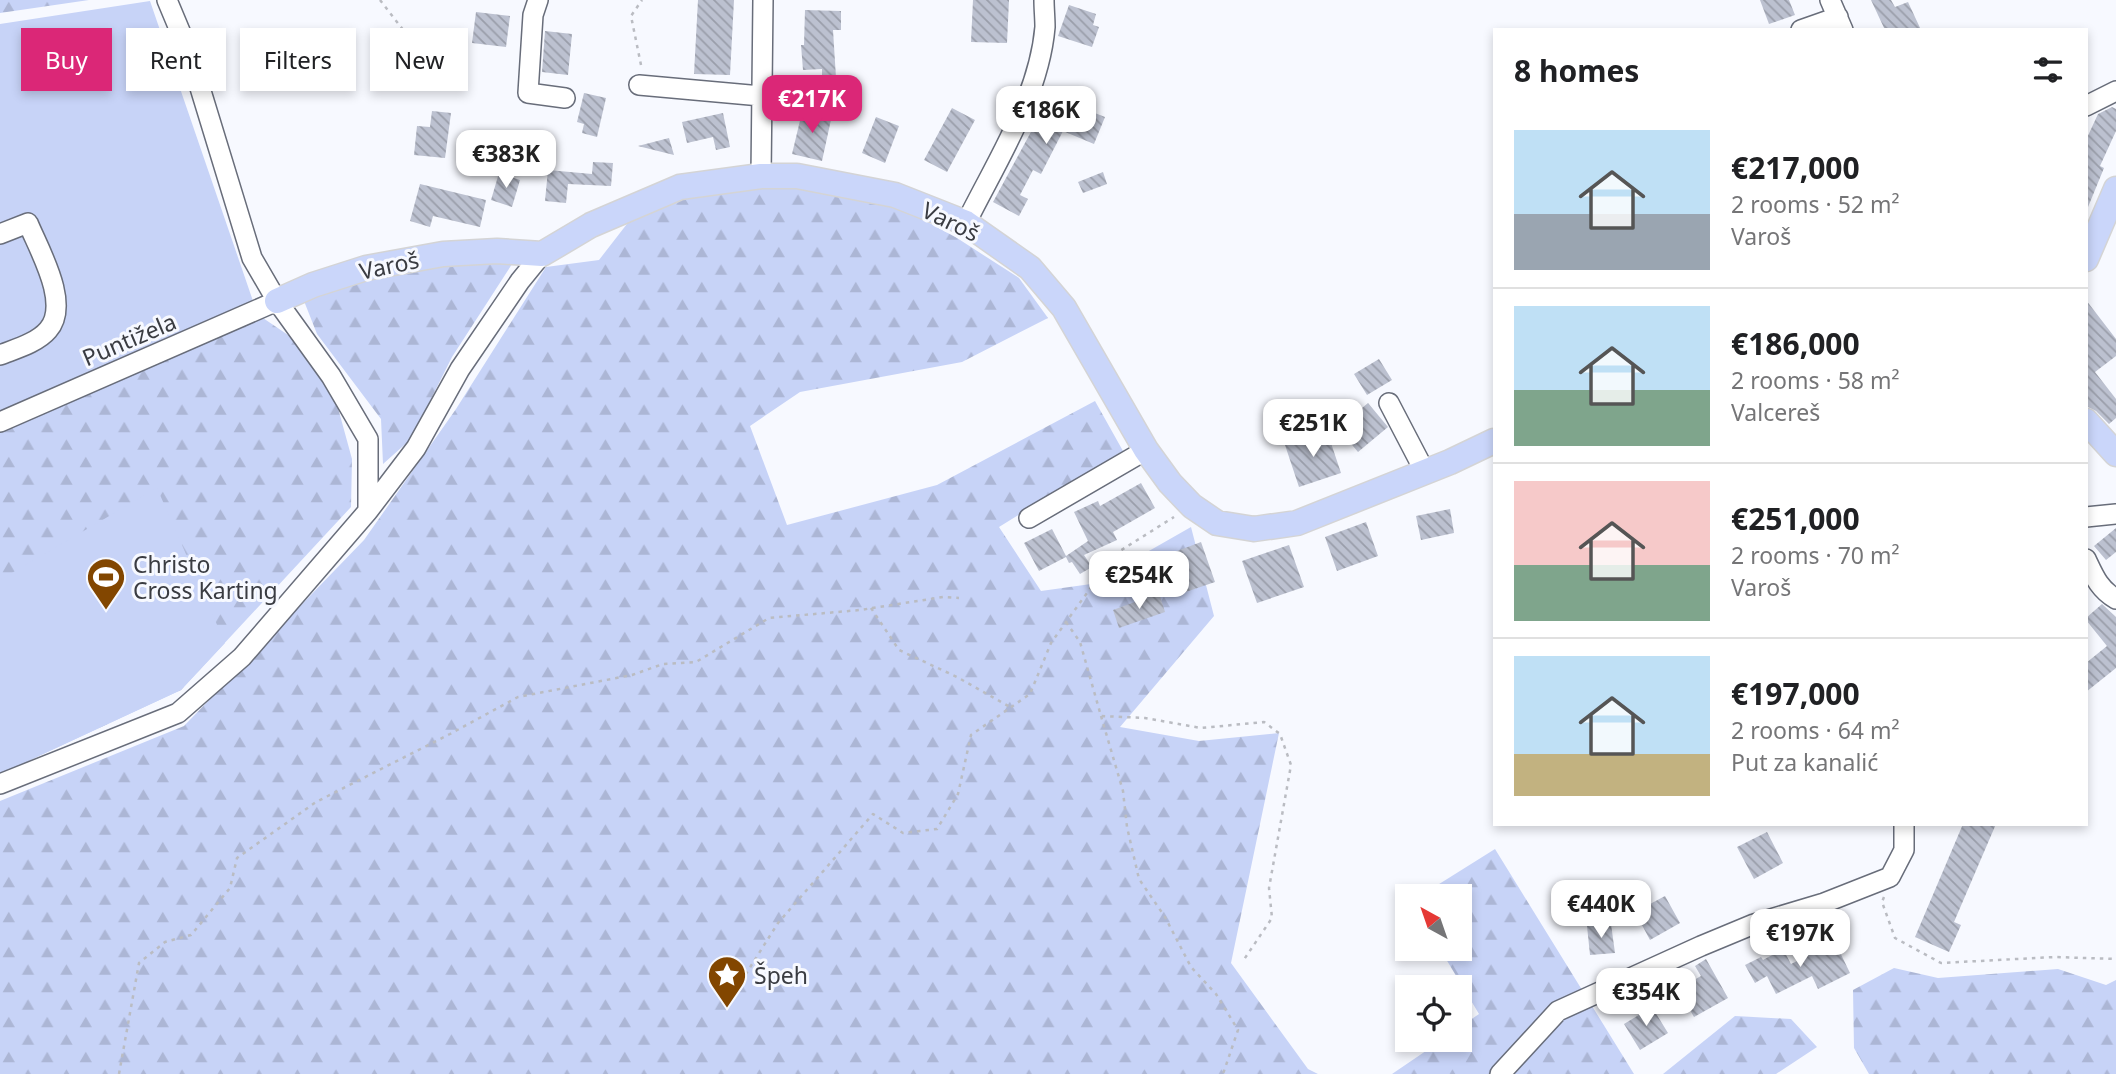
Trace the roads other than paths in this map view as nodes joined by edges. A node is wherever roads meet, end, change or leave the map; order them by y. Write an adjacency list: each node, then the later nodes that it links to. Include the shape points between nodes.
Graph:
1 (167, 0): 18 (street, via 190,55 252,258)
2 (538, 0): 10 (street, via 528,93)
3 (763, 0): 9 (street)
4 (1044, 0): 14 (street, via 1045,28 1035,74)
5 (1837, 15): 6 (street)
6 (1806, 28)
7 (640, 75): 9 (street)
8 (2116, 91): 11 (street)
9 (761, 96): 12 (street)
10 (565, 98)
11 (2088, 105)
12 (761, 176): 14 (main road, Varoš, via 797,176 895,195); 16 (main road, Varoš, via 680,187 590,225)
13 (2116, 189): 17 (main road)
14 (966, 223): 24 (main road, Varoš, via 1030,268 1064,308)
15 (0, 234): 19 (street, via 28,223 56,292 50,329)
16 (542, 254): 18 (main road, Varoš, via 443,254 366,268); 27 (street, via 460,369 416,448)
17 (2088, 255)
18 (277, 302): 21 (street, Puntižela); 27 (street, via 331,376 368,439)
19 (0, 355)
20 (1389, 403): 26 (street)
21 (0, 422)
22 (2088, 423): 25 (main road)
23 (1493, 441): 26 (main road, Varoš)
24 (1146, 450): 26 (main road, Varoš, via 1192,506 1217,523 1254,528 1297,523); 30 (street)
25 (2116, 454)
26 (1425, 472)
27 (368, 511): 33 (street, via 242,657 178,713)
28 (2116, 514): 29 (street)
29 (2088, 517)
30 (1029, 518)
31 (2088, 563): 32 (street, via 2105,593)
32 (2116, 599)
33 (0, 784)
34 (1904, 826): 35 (street, via 1904,850 1890,877 1754,924 1558,1011)
35 (1500, 1074)

